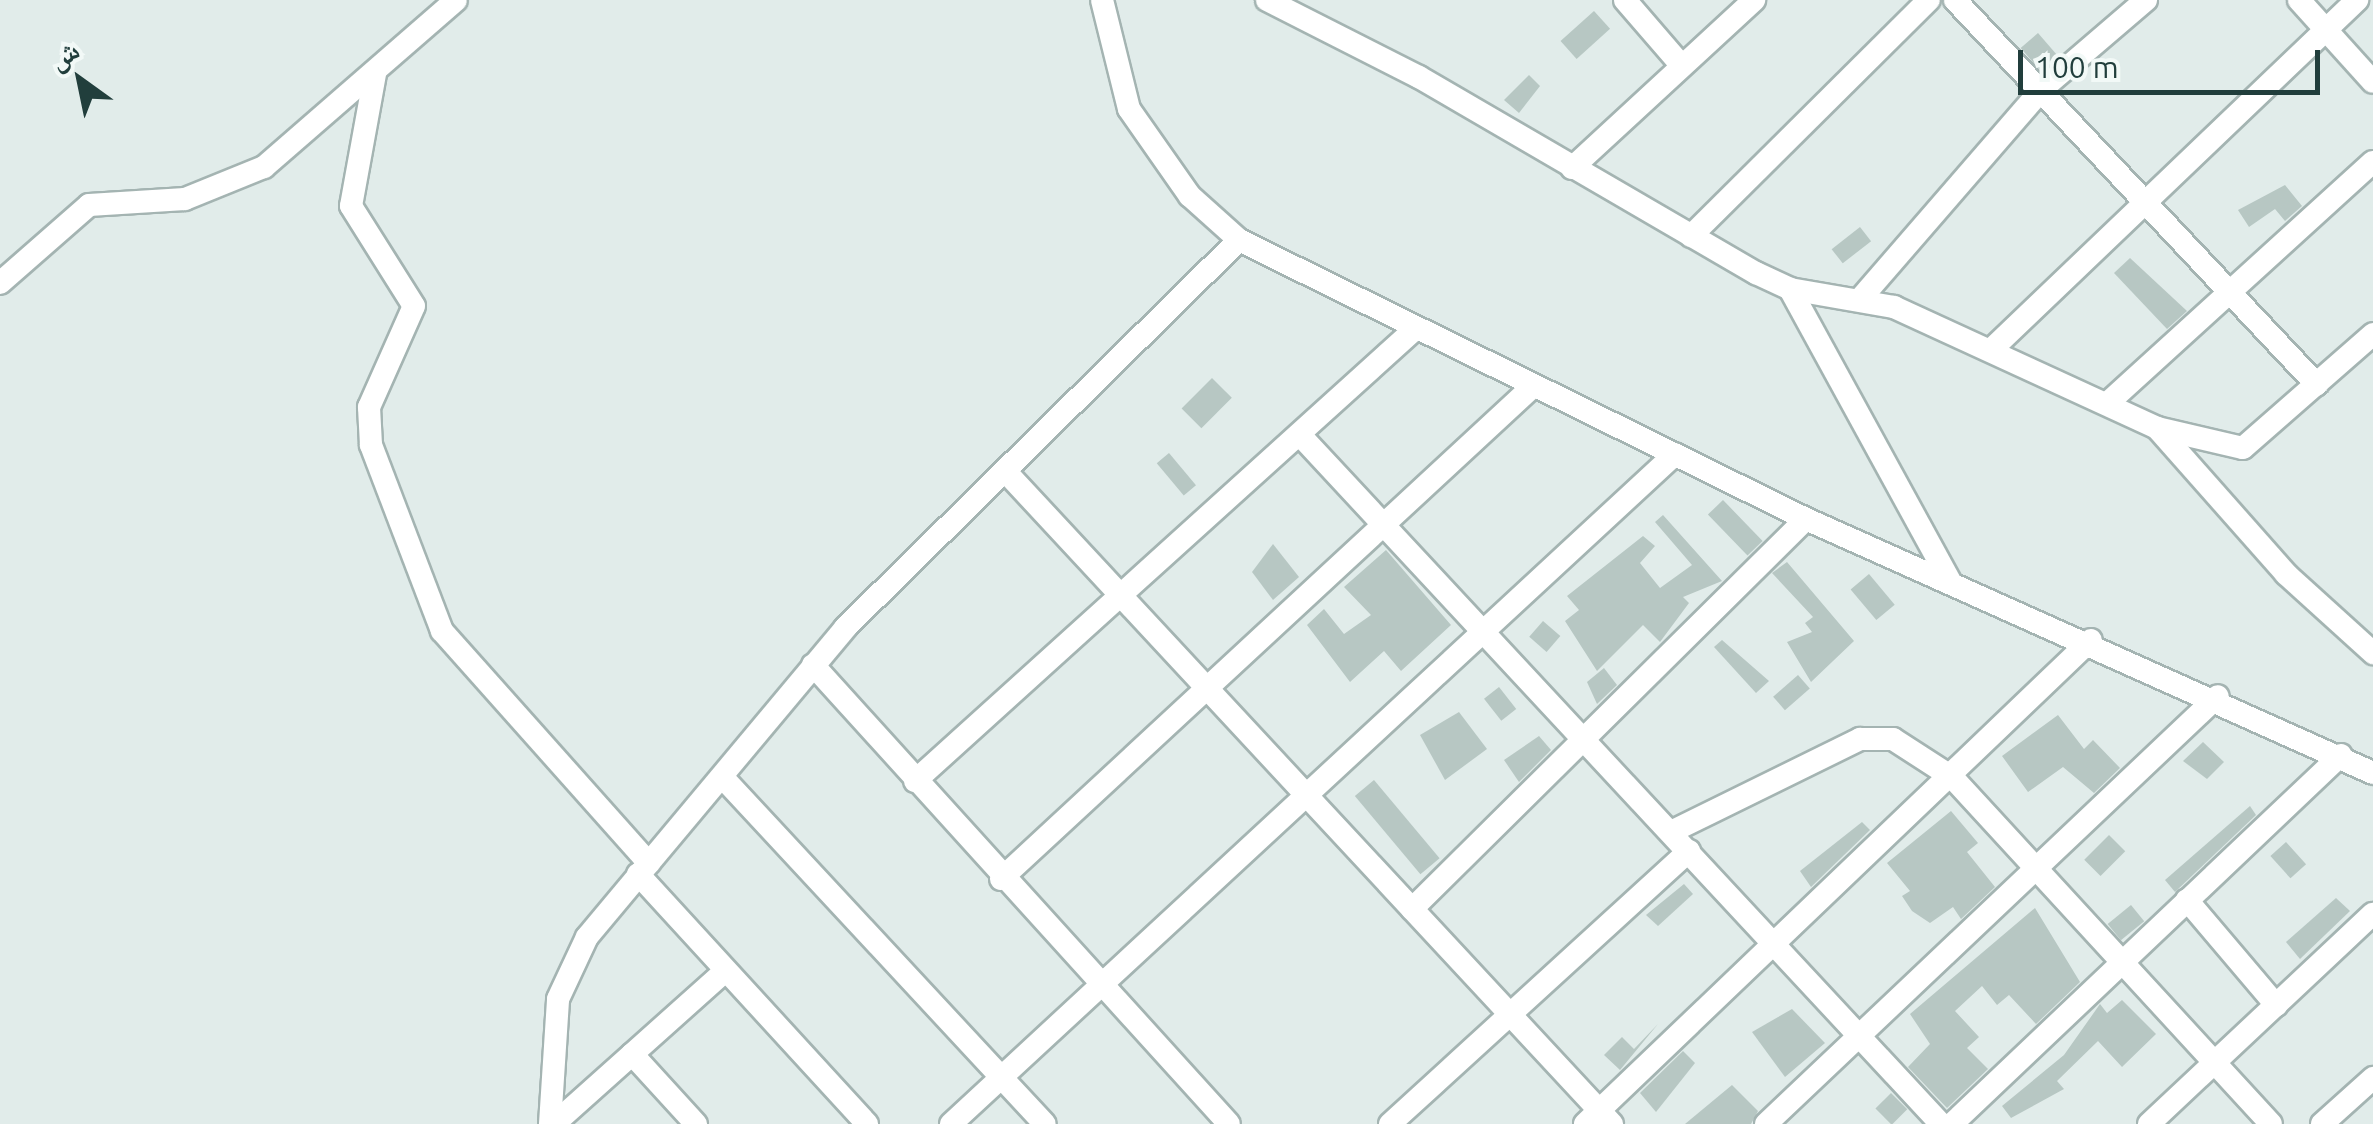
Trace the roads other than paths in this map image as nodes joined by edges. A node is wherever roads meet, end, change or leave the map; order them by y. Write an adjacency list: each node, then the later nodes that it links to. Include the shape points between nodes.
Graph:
1 (456, 0): 13 (street)
2 (1102, 0): 20 (street, via 1129,108 1179,183)
3 (1267, 0): 17 (street)
4 (1626, 0): 12 (street)
5 (1754, 0): 12 (street)
6 (1929, 0): 19 (street)
7 (1956, 0): 15 (street)
8 (2146, 0): 15 (street)
9 (2300, 0): 11 (street)
10 (2358, 0): 11 (street)
11 (2326, 30): 14 (street); 18 (street)
12 (1682, 66): 17 (street)
13 (375, 74): 21 (street, via 264,167 185,199 88,206); 54 (street, via 352,206 414,306 369,407 370,445 442,631)
14 (2373, 82)
15 (2042, 89): 18 (street); 24 (street)
16 (2373, 162): 23 (street)
17 (1572, 168): 19 (street)
18 (2144, 197): 23 (street); 27 (street)
19 (1692, 236): 22 (street)
20 (1238, 240): 25 (street); 34 (street)
21 (0, 283)
22 (1790, 289): 24 (street); 37 (street)
23 (2232, 293): 28 (street); 30 (street)
24 (1862, 297): 27 (street)
25 (1416, 328): 29 (street); 32 (street)
26 (2373, 334): 28 (street)
27 (1993, 348): 30 (street)
28 (2318, 385): 31 (street, via 2243,448)
29 (1532, 388): 33 (street); 36 (street)
30 (2110, 402): 31 (street)
31 (2157, 428): 41 (street, via 2286,574)
32 (1300, 435): 36 (street); 38 (street)
33 (1675, 454): 35 (street); 39 (street)
34 (1007, 473): 38 (street); 42 (street)
35 (1806, 519): 37 (street); 45 (street)
36 (1384, 524): 39 (street); 43 (street)
37 (1950, 580): 40 (street)
38 (1121, 598): 43 (street); 50 (street)
39 (1485, 629): 45 (street); 51 (street)
40 (2091, 640): 44 (street); 48 (street)
41 (2373, 653)
42 (814, 665): 49 (street); 50 (street)
43 (1206, 692): 51 (street); 56 (street)
44 (2218, 696): 46 (street); 55 (street)
45 (1586, 741): 52 (street); 58 (street)
46 (2341, 755): 47 (street); 57 (street)
47 (2373, 773)
48 (1952, 777): 52 (street, via 1872,736); 55 (street); 60 (street)
49 (726, 781): 54 (street); 69 (street)
50 (914, 781): 56 (street)
51 (1301, 796): 58 (street); 63 (street)
52 (1671, 832): 53 (street)
53 (1689, 851): 60 (street); 65 (street)
54 (644, 868): 62 (street); 72 (street, via 568,968)
55 (2038, 868): 61 (street); 66 (street)
56 (1001, 879): 63 (street)
57 (2187, 900): 61 (street); 64 (street)
58 (1412, 908): 65 (street)
59 (2373, 914): 64 (street)
60 (1777, 942): 66 (street); 71 (street)
61 (2125, 958): 68 (street); 81 (street)
62 (725, 971): 67 (street); 74 (street)
63 (1099, 986): 69 (street); 77 (street)
64 (2276, 1005): 68 (street)
65 (1510, 1013): 71 (street); 78 (street)
66 (1861, 1035): 79 (street); 80 (street)
67 (632, 1054): 72 (street); 73 (street)
68 (2210, 1066): 82 (street); 83 (street)
69 (1000, 1076): 75 (street); 76 (street)
70 (2370, 1085): 84 (street)
71 (1598, 1120)
72 (552, 1124)
73 (696, 1124)
74 (867, 1124)
75 (951, 1124)
76 (1045, 1124)
77 (1229, 1124)
78 (1390, 1124)
79 (1766, 1124)
80 (1941, 1124)
81 (1952, 1124)
82 (2149, 1124)
83 (2271, 1124)
84 (2322, 1124)

